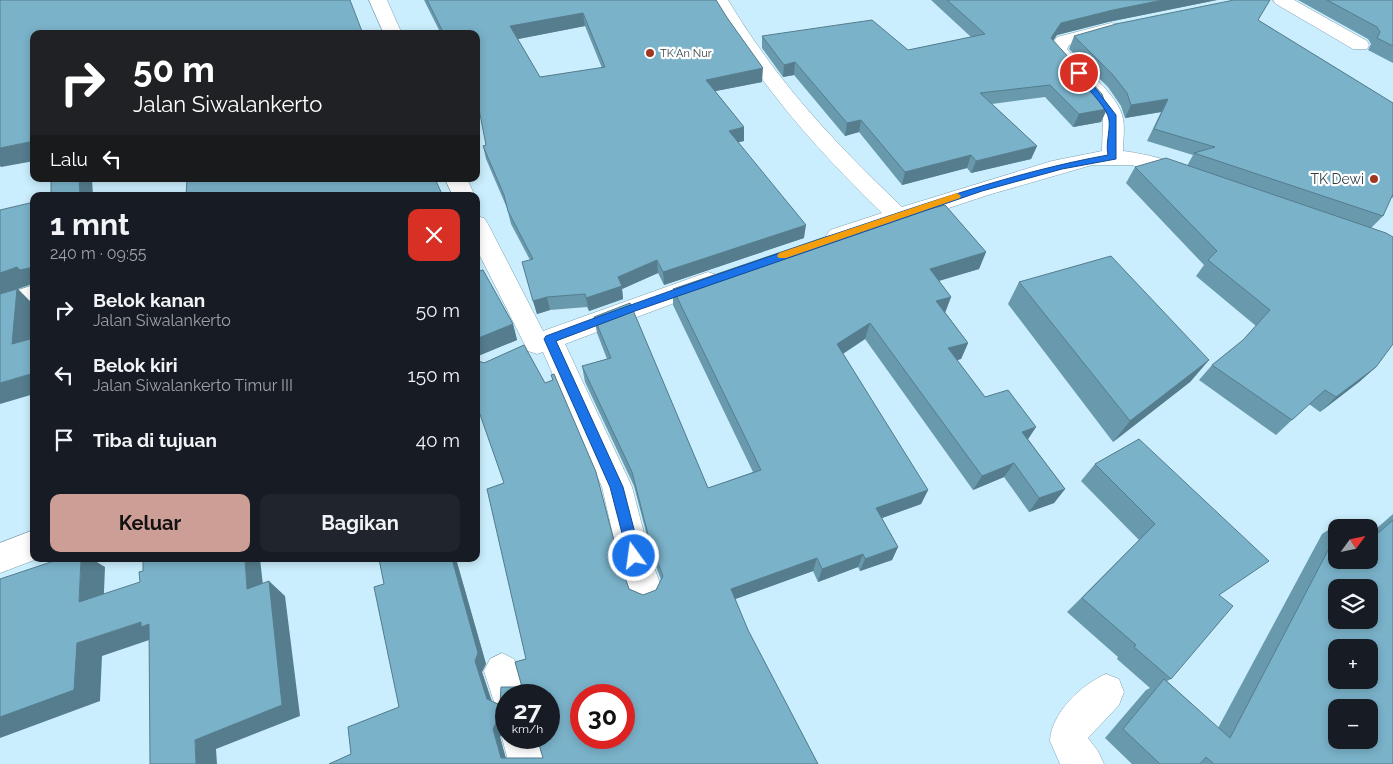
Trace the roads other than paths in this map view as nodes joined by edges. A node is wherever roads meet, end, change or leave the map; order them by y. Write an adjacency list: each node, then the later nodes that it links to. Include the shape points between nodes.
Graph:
1 (378, 0): 5 (street)
2 (719, 0): 9 (street, via 747,47 785,99)
3 (1282, 0): 6 (street)
4 (1126, 25): 7 (street, via 1063,41 1057,50 1112,115 1110,144)
5 (391, 30)
6 (1360, 45)
7 (1113, 157): 8 (street, via 1150,163); 9 (street, via 1062,166)
8 (1204, 182)
9 (898, 216): 11 (street)
10 (480, 231): 15 (street)
11 (816, 244)
12 (733, 273): 15 (street)
13 (30, 295): 14 (street)
14 (0, 305)
15 (543, 342): 16 (street); 19 (street, via 616,487)
16 (513, 355)
17 (30, 547): 18 (street)
18 (0, 558)
19 (645, 588)
20 (1106, 692): 23 (street, via 1071,728 1068,739 1072,750)
21 (524, 749): 22 (street)
22 (528, 764)
23 (1085, 764)

